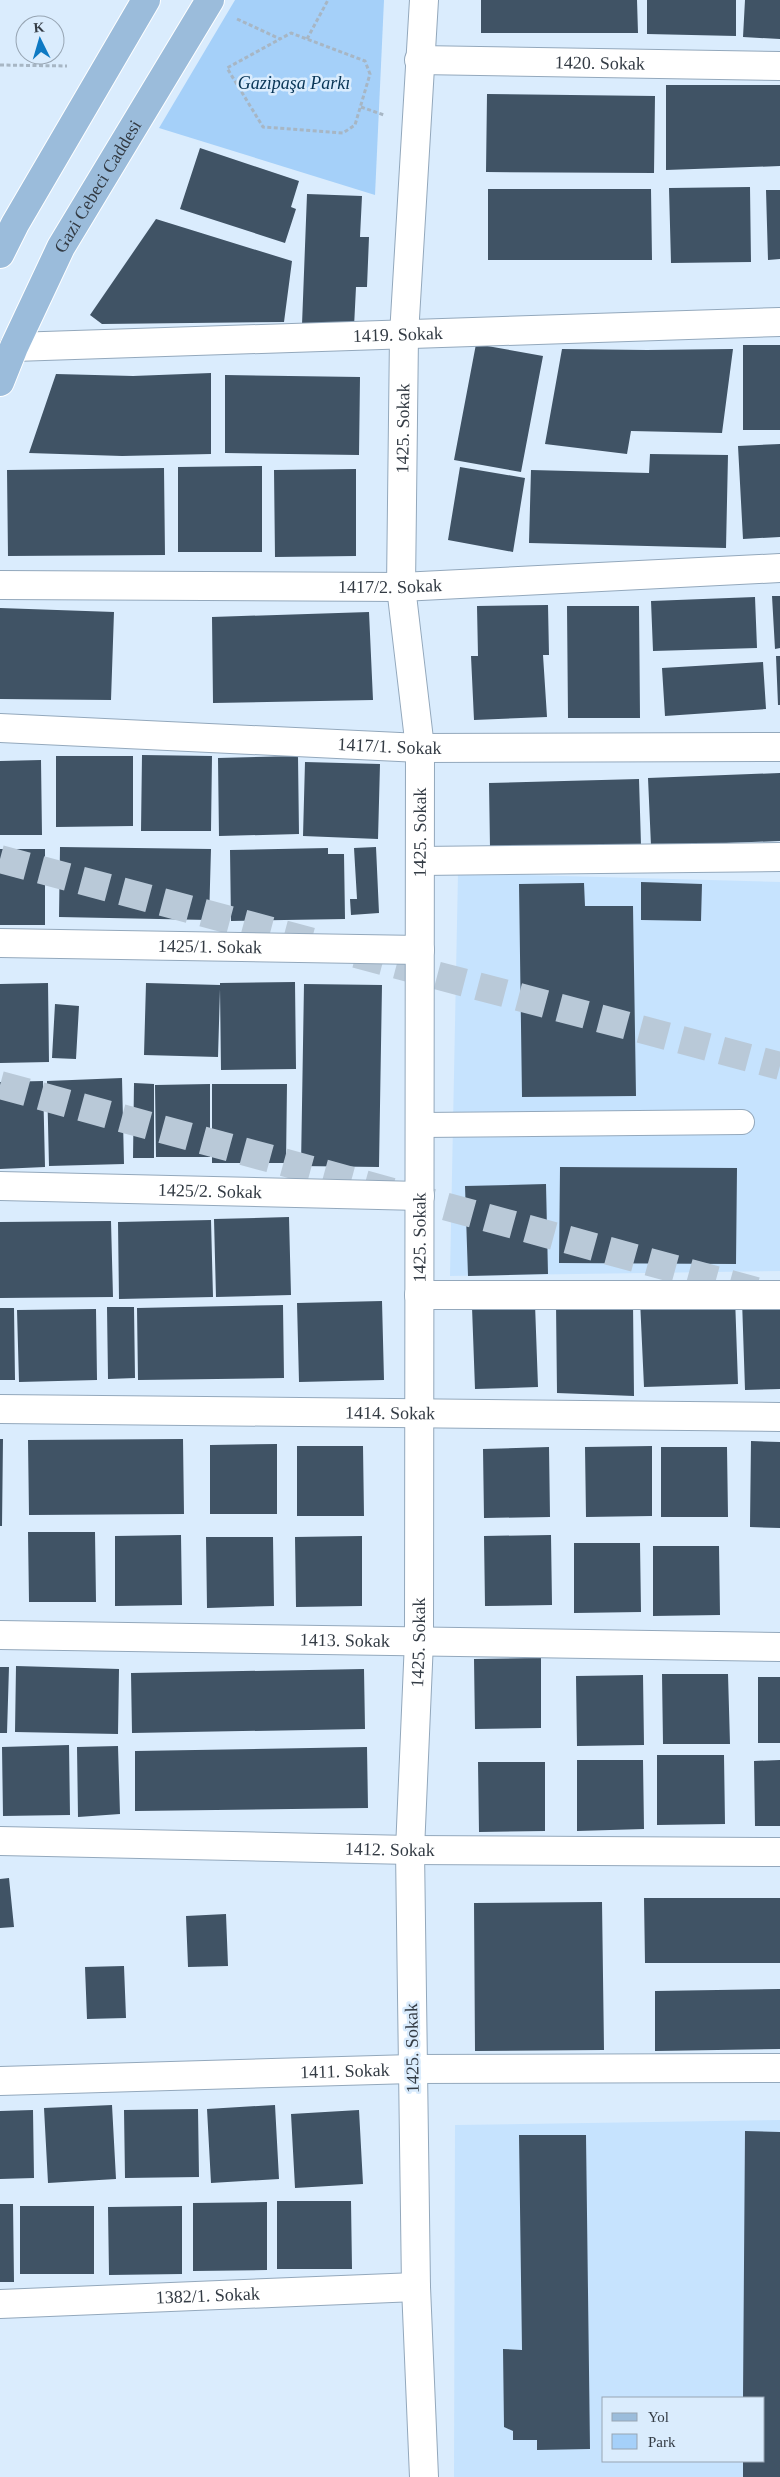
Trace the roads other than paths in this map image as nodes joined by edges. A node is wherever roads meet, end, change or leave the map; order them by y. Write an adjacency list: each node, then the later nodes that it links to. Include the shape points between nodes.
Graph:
1 (146, 0): 6 (main road)
2 (424, 0): 4 (street, 1425. Sokak)
3 (209, 3): 9 (main road, Gazi Cebeci Caddesi, via 61,247)
4 (419, 60): 5 (street, 1420. Sokak); 8 (street, 1425. Sokak)
5 (780, 66)
6 (0, 254)
7 (780, 322): 8 (street, 1419. Sokak)
8 (404, 335): 9 (street, 1419. Sokak); 13 (street, 1425. Sokak)
9 (14, 346): 10 (main road, Gazi Cebeci Caddesi)
10 (0, 382)
11 (780, 568): 13 (street, 1417/2. Sokak)
12 (0, 585): 13 (street, 1417/2. Sokak)
13 (401, 586): 16 (street, 1425. Sokak)
14 (0, 728): 16 (street, 1417/1. Sokak)
15 (780, 746): 16 (street, 1417/1. Sokak)
16 (420, 748): 18 (street, 1425. Sokak)
17 (780, 856): 18 (street)
18 (420, 861): 20 (street, 1425. Sokak)
19 (0, 943): 20 (street, 1425/1. Sokak)
20 (420, 950): 22 (street, 1425. Sokak)
21 (742, 1122): 22 (lane)
22 (420, 1126): 24 (street, 1425. Sokak)
23 (0, 1186): 24 (street, 1425/2. Sokak)
24 (420, 1196): 25 (street, 1425. Sokak)
25 (419, 1295): 26 (street); 28 (street, 1425. Sokak)
26 (780, 1295)
27 (0, 1409): 28 (street, 1414. Sokak)
28 (419, 1414): 29 (street, 1414. Sokak); 31 (street, 1425. Sokak)
29 (780, 1417)
30 (0, 1635): 31 (street, 1413. Sokak)
31 (419, 1641): 32 (street, 1413. Sokak); 34 (street, 1425. Sokak)
32 (780, 1647)
33 (0, 1841): 34 (street, 1412. Sokak)
34 (410, 1850): 35 (street, 1412. Sokak); 37 (street, 1425. Sokak)
35 (780, 1852)
36 (780, 2068): 37 (street, 1411. Sokak)
37 (412, 2069): 38 (street, 1411. Sokak); 39 (street, 1425. Sokak)
38 (0, 2081)
39 (416, 2287): 40 (street, 1382/1. Sokak); 41 (street, 1425. Sokak)
40 (0, 2304)
41 (424, 2477)

